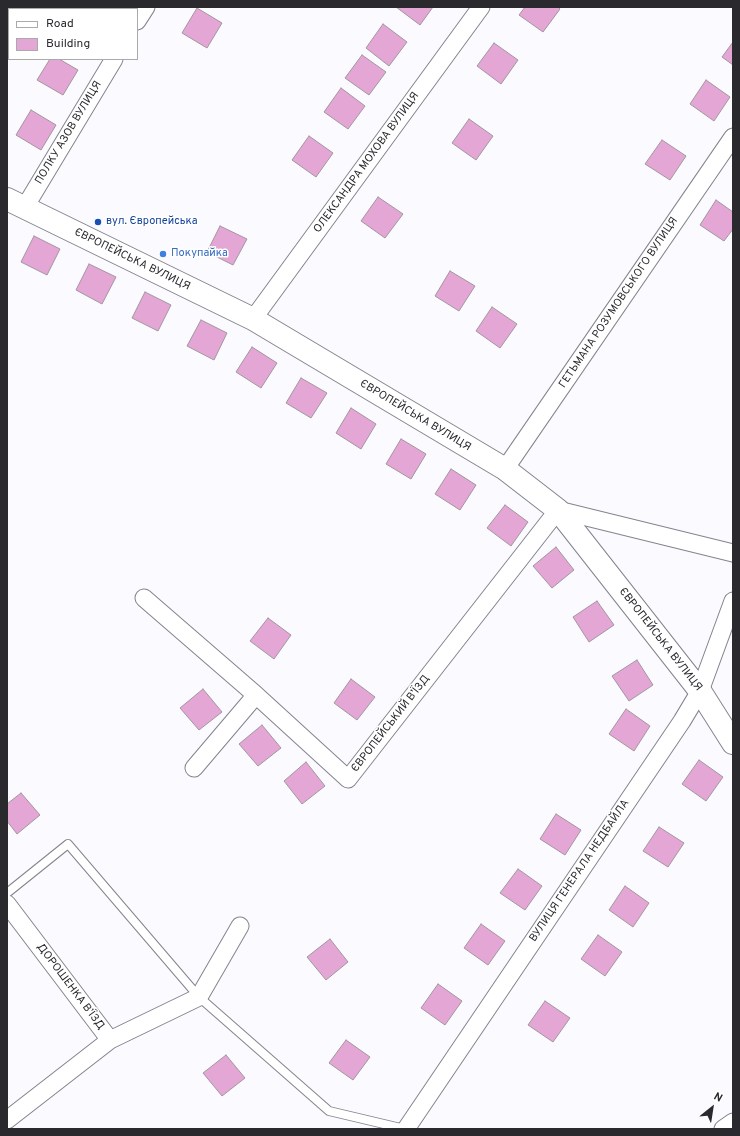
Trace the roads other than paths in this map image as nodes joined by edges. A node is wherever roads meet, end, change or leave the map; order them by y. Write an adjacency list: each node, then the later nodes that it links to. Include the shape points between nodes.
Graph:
1 (146, 7): 3 (street)
2 (481, 7): 7 (street, ОЛЕКСАНДРА МОХОВА ВУЛИЦЯ)
3 (138, 19)
4 (113, 60): 6 (street, ПОЛКУ АЗОВ ВУЛИЦЯ)
5 (733, 137): 8 (street, ГЕТЬМАНА РОЗУМОВСЬКОГО ВУЛИЦЯ)
6 (16, 203): 7 (street, ЄВРОПЕЙСЬКА ВУЛИЦЯ)
7 (253, 319): 8 (street, ЄВРОПЕЙСЬКА ВУЛИЦЯ)
8 (505, 469): 9 (street, ЄВРОПЕЙСЬКА ВУЛИЦЯ)
9 (558, 510): 10 (street); 13 (street, ЄВРОПЕЙСЬКА ВУЛИЦЯ); 14 (street, ЄВРОПЕЙСЬКИЙ В’ЇЗД, via 348,779)
10 (733, 553)
11 (144, 598): 14 (street, ЄВРОПЕЙСЬКИЙ В’ЇЗД)
12 (733, 601): 13 (street, ВУЛИЦЯ ГЕНЕРАЛА НЕДБАЙЛА)
13 (700, 691): 15 (street, ЄВРОПЕЙСЬКА ВУЛИЦЯ); 24 (street, ВУЛИЦЯ ГЕНЕРАЛА НЕДБАЙЛА, via 678,728)
14 (256, 695): 16 (street)
15 (733, 743)
16 (194, 768)
17 (7, 893): 20 (lane, via 68,844)
18 (7, 904): 21 (street, ДОРОШЕНКА В’ЇЗД)
19 (240, 926): 20 (street)
20 (199, 997): 21 (street, ДОРОШЕНКА В’ЇЗД); 24 (lane, via 329,1111)
21 (110, 1040): 22 (street)
22 (7, 1120)
23 (733, 1122): 25 (street)
24 (405, 1129)
25 (723, 1129)

